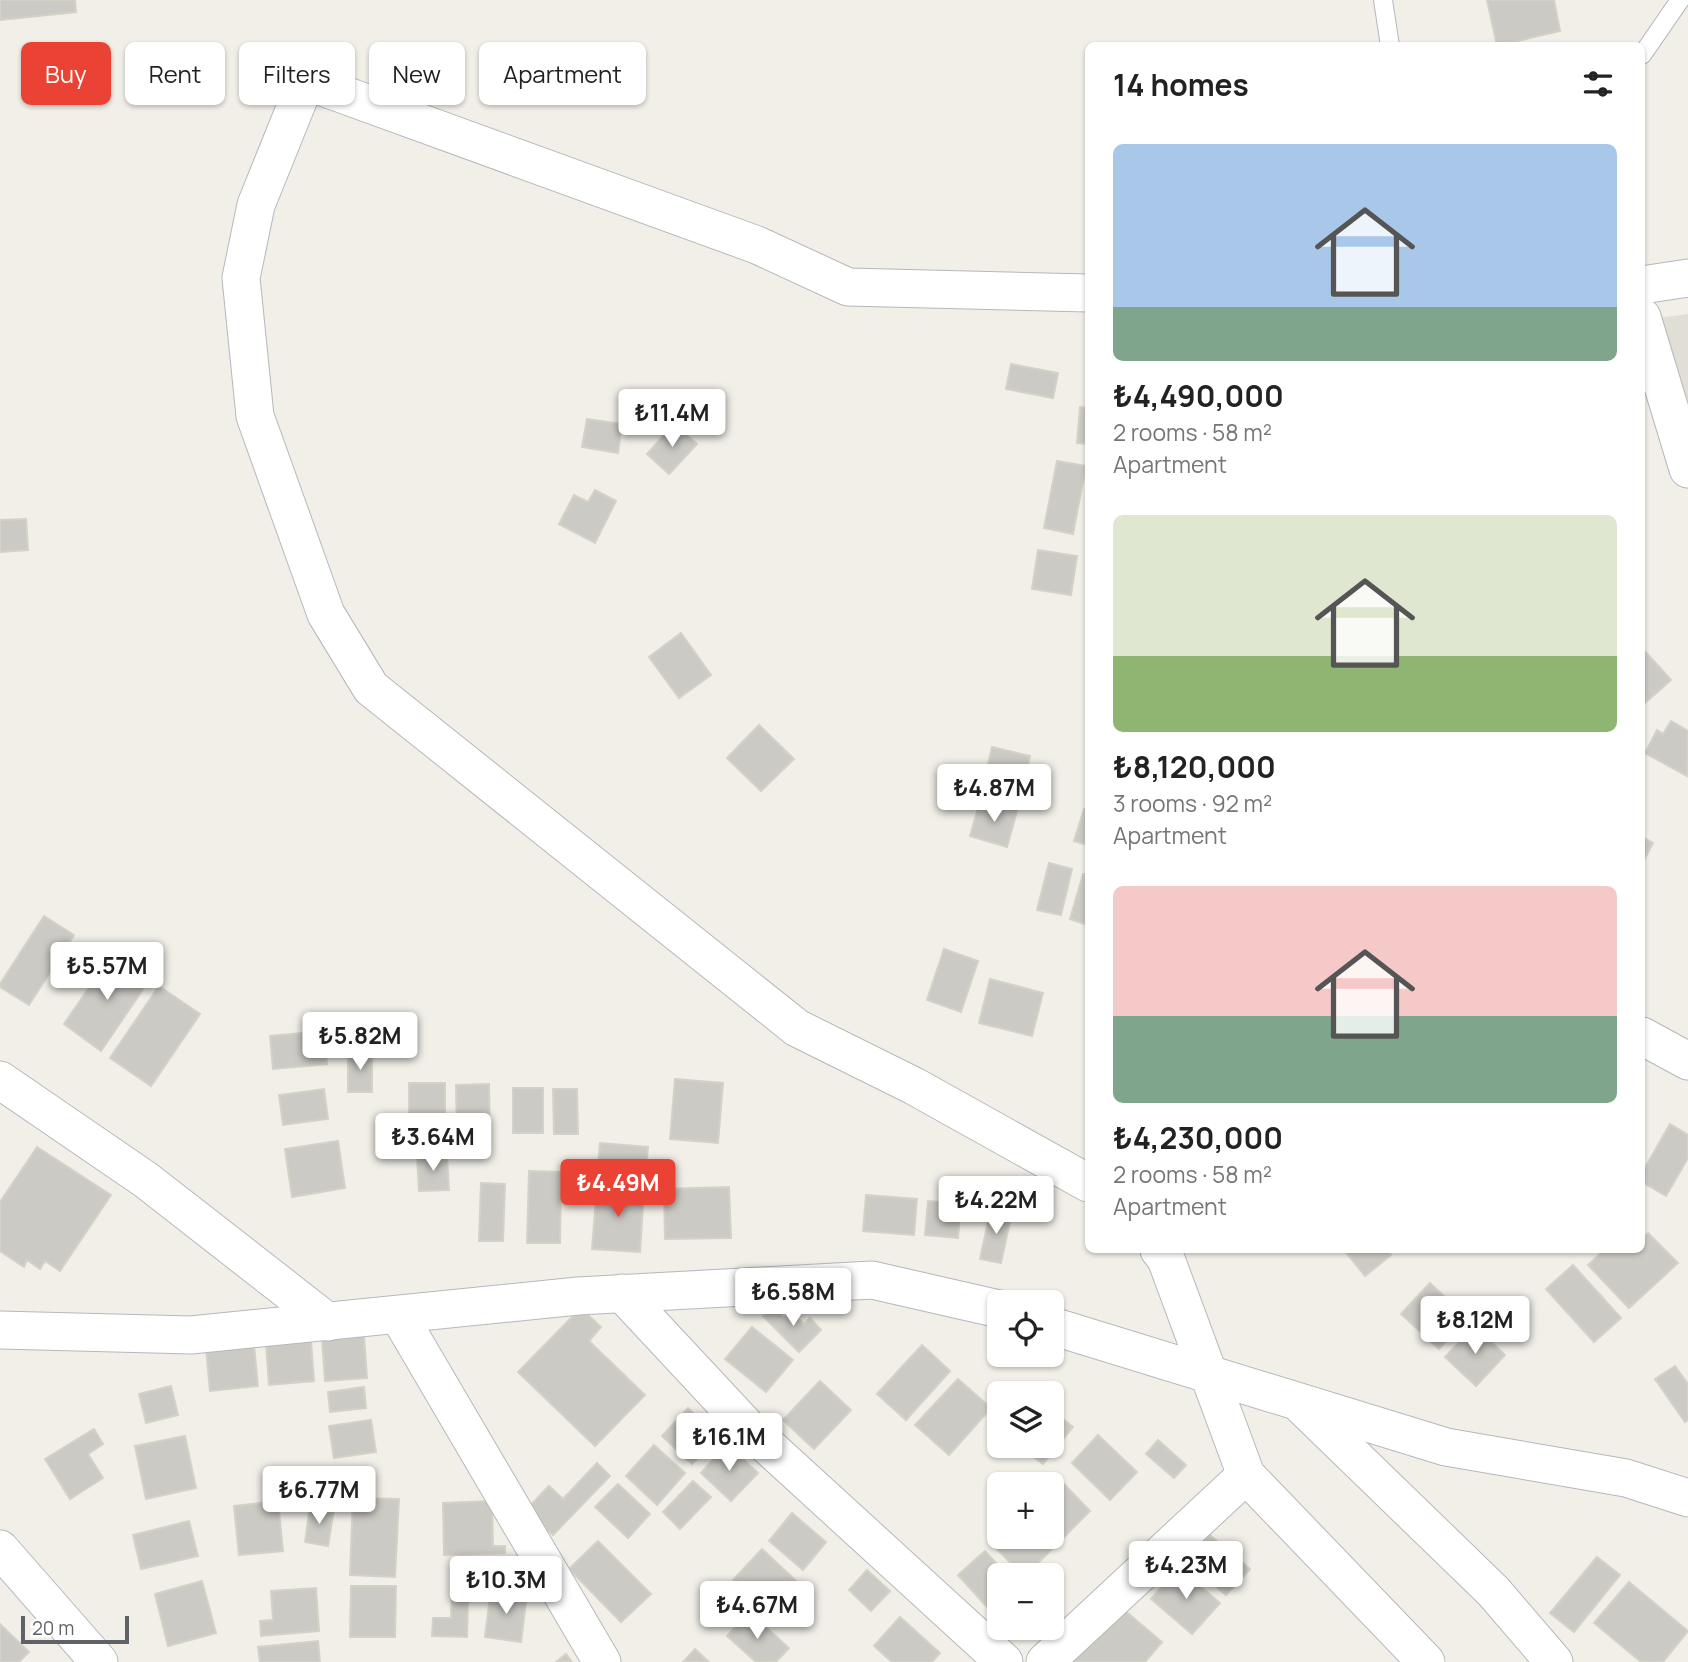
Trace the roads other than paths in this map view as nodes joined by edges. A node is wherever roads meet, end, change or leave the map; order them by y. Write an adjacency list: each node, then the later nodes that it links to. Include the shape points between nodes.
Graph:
1 (1383, 0): 3 (lane)
2 (1680, 0): 4 (lane)
3 (1389, 42)
4 (1645, 50)
5 (1688, 278): 6 (street)
6 (1645, 285)
7 (1085, 293): 13 (street, via 848,287 757,244 306,81 256,205 241,278 255,415 326,614 371,688 797,1028 914,1086)
8 (1645, 327): 9 (street)
9 (1688, 469)
10 (1645, 1038): 11 (street)
11 (1688, 1061)
12 (0, 1080): 18 (street, via 146,1180)
13 (1085, 1181)
14 (1161, 1253): 21 (street)
15 (622, 1293): 16 (street, via 872,1280); 17 (street); 28 (street, via 747,1427)
16 (987, 1306)
17 (399, 1316): 18 (street); 27 (street)
18 (328, 1322): 19 (street, via 191,1335)
19 (0, 1330)
20 (1064, 1330): 21 (street)
21 (1207, 1373): 22 (street); 23 (street)
22 (1298, 1402): 24 (street, via 1446,1447 1626,1478); 31 (street, via 1493,1591)
23 (1247, 1475): 29 (street); 30 (street)
24 (1688, 1497)
25 (0, 1549): 26 (street)
26 (99, 1662)
27 (602, 1662)
28 (1004, 1662)
29 (1045, 1662)
30 (1426, 1662)
31 (1554, 1662)

